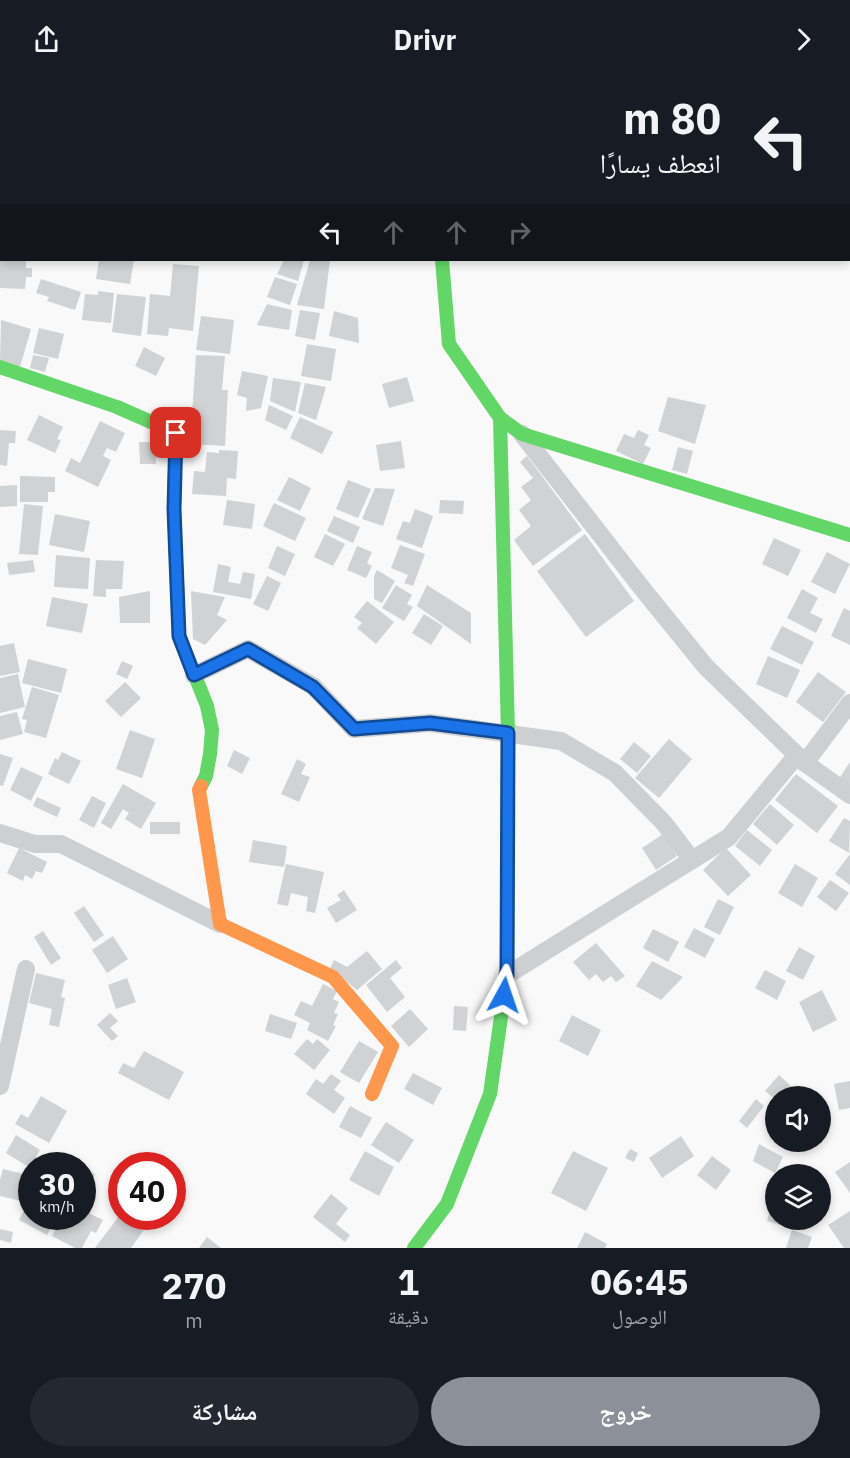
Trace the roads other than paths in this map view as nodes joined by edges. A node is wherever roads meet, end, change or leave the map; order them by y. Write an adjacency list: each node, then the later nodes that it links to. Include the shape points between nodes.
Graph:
1 (442, 261): 3 (street, via 449,344)
2 (0, 367): 6 (street, via 117,407 176,433 174,509 179,636)
3 (500, 418): 4 (street); 8 (street)
4 (522, 434): 5 (street); 9 (street, via 706,667)
5 (850, 535)
6 (194, 675): 8 (street, via 248,649 313,687 354,729 430,723); 13 (street, via 212,730 206,776 199,790)
7 (850, 703): 9 (street)
8 (508, 733): 12 (street, via 561,741 615,773 664,823); 15 (street)
9 (801, 759): 10 (street); 12 (street, via 729,837)
10 (850, 795)
11 (0, 833): 13 (street, via 35,844 61,844)
12 (692, 860): 15 (street)
13 (220, 924): 17 (street, via 333,977 392,1046)
14 (26, 969): 16 (street)
15 (507, 975): 18 (street, via 490,1094 447,1204)
16 (0, 1086)
17 (372, 1094)
18 (414, 1248)

